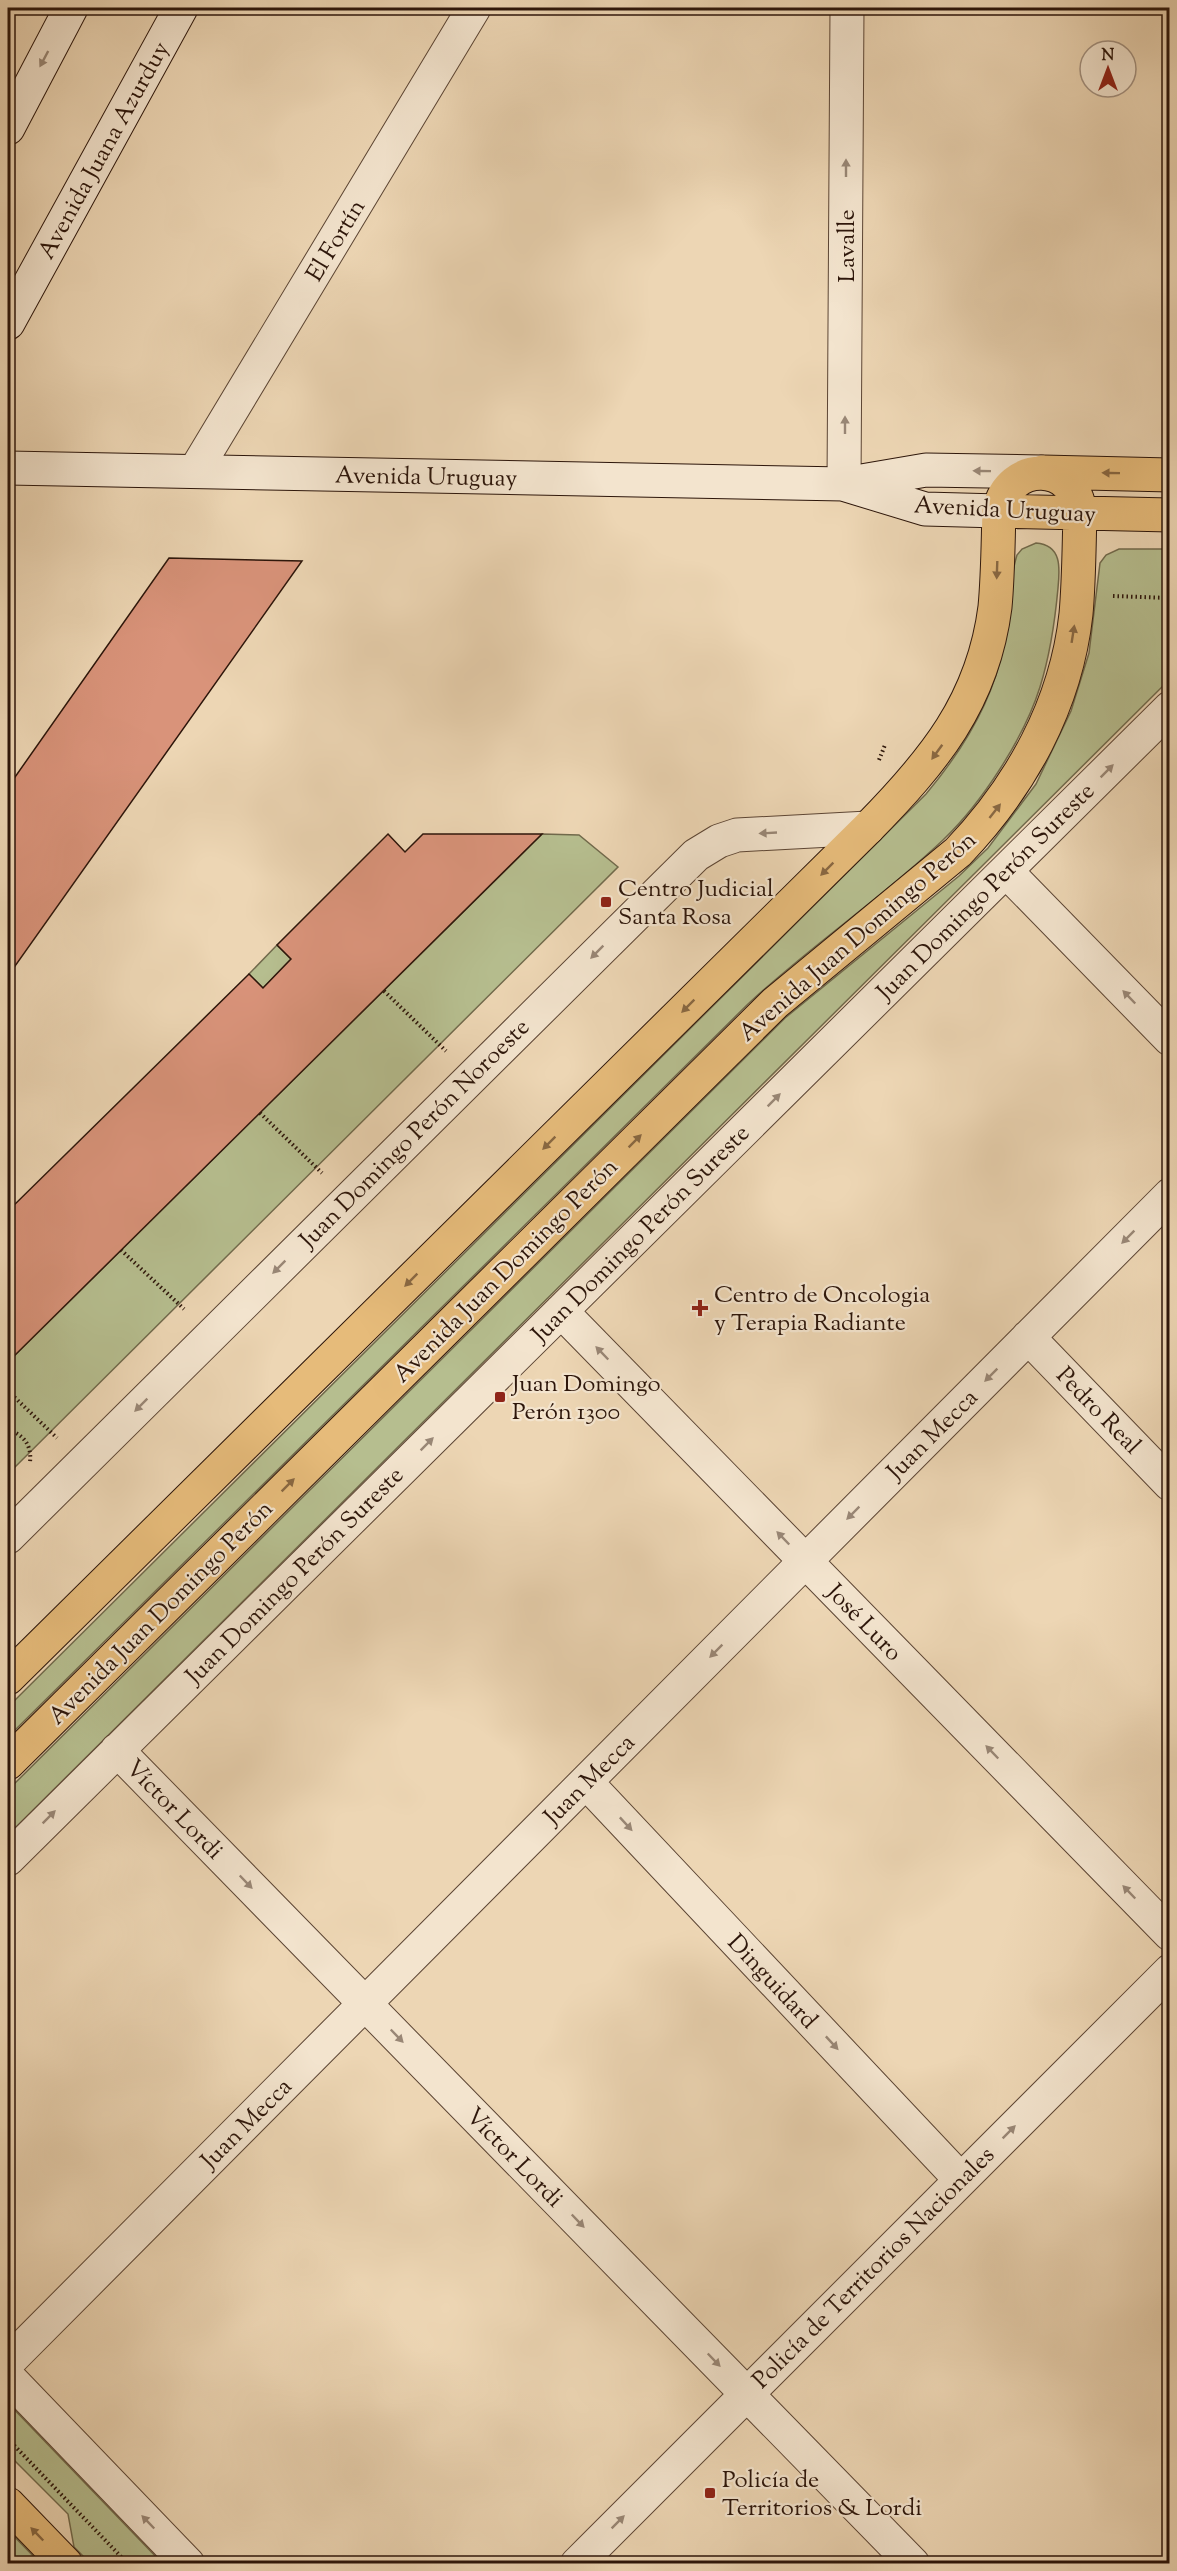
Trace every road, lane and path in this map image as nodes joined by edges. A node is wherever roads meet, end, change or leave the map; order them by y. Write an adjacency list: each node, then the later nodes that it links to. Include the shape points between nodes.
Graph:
1 (71, 8): 5 (street, one-way to 5)
2 (180, 8): 6 (street, Avenida Juana Azurduy)
3 (474, 8): 8 (street, El Fortín)
4 (848, 8): 11 (street, Lavalle, one-way to 4)
5 (8, 128)
6 (8, 323)
7 (8, 468): 8 (street, Avenida Uruguay)
8 (195, 471): 11 (street, Avenida Uruguay)
9 (1041, 472): 10 (main road, Avenida Uruguay, one-way to 9); 11 (street, Avenida Uruguay, one-way to 11, via 926,470); 12 (main road, via 1011,485); 13 (main road, Avenida Juan Domingo Perón, via 1069,485)
10 (1170, 475)
11 (844, 484): 12 (street, Avenida Uruguay, via 925,509)
12 (999, 511): 13 (main road, Avenida Uruguay); 18 (main road, one-way to 18, via 994,608 972,693 938,751)
13 (1080, 513): 14 (main road, Avenida Uruguay); 39 (main road, Avenida Juan Domingo Perón, one-way to 13, via 775,1003 958,852 985,823 1030,757 1066,669 1076,613)
14 (1170, 515)
15 (1107, 595): 16 (path)
16 (1170, 598)
17 (1170, 708): 19 (street, Juan Domingo Perón Sureste, one-way to 17)
18 (868, 828): 35 (street, Juan Domingo Perón Noroeste, one-way to 35, via 738,835 696,855); 37 (main road, one-way to 37)
19 (1006, 871): 21 (street, one-way to 19); 28 (street, Juan Domingo Perón Sureste, one-way to 19)
20 (384, 991): 22 (path)
21 (1170, 1039)
22 (447, 1052)
23 (260, 1113): 24 (path)
24 (324, 1174)
25 (1170, 1195): 29 (street, Juan Mecca, one-way to 29)
26 (121, 1250): 27 (path)
27 (186, 1311)
28 (561, 1311): 36 (street, José Luro, one-way to 28); 38 (street, Juan Domingo Perón Sureste, one-way to 28)
29 (1029, 1337): 34 (street, Pedro Real); 36 (street, Juan Mecca, one-way to 36)
30 (8, 1391): 32 (path)
31 (8, 1430): 33 (path, via 29,1446)
32 (58, 1439)
33 (28, 1467)
34 (1170, 1484)
35 (8, 1537)
36 (806, 1561): 40 (street, Juan Mecca, one-way to 40); 42 (street, José Luro, one-way to 36)
37 (8, 1678)
38 (117, 1750): 41 (street, Juan Domingo Perón Sureste, one-way to 38); 44 (street, Víctor Lordi, one-way to 44)
39 (8, 1763)
40 (586, 1782): 44 (street, Juan Mecca); 45 (street, Dinguidard, one-way to 45)
41 (8, 1858)
42 (1170, 1934)
43 (1170, 1971): 45 (street, Policía de Territorios Nacionales, one-way to 43)
44 (365, 2003): 46 (street, Juan Mecca); 48 (street, Víctor Lordi, one-way to 48)
45 (961, 2180): 48 (street, Policía de Territorios Nacionales)
46 (8, 2362)
47 (8, 2377): 53 (street, one-way to 47)
48 (747, 2394): 54 (street, Policía de Territorios Nacionales, one-way to 48); 55 (street, Víctor Lordi)
49 (8, 2439): 52 (path)
50 (8, 2504): 51 (main road, one-way to 50)
51 (66, 2564)
52 (128, 2564)
53 (188, 2564)
54 (577, 2564)
55 (914, 2564)

